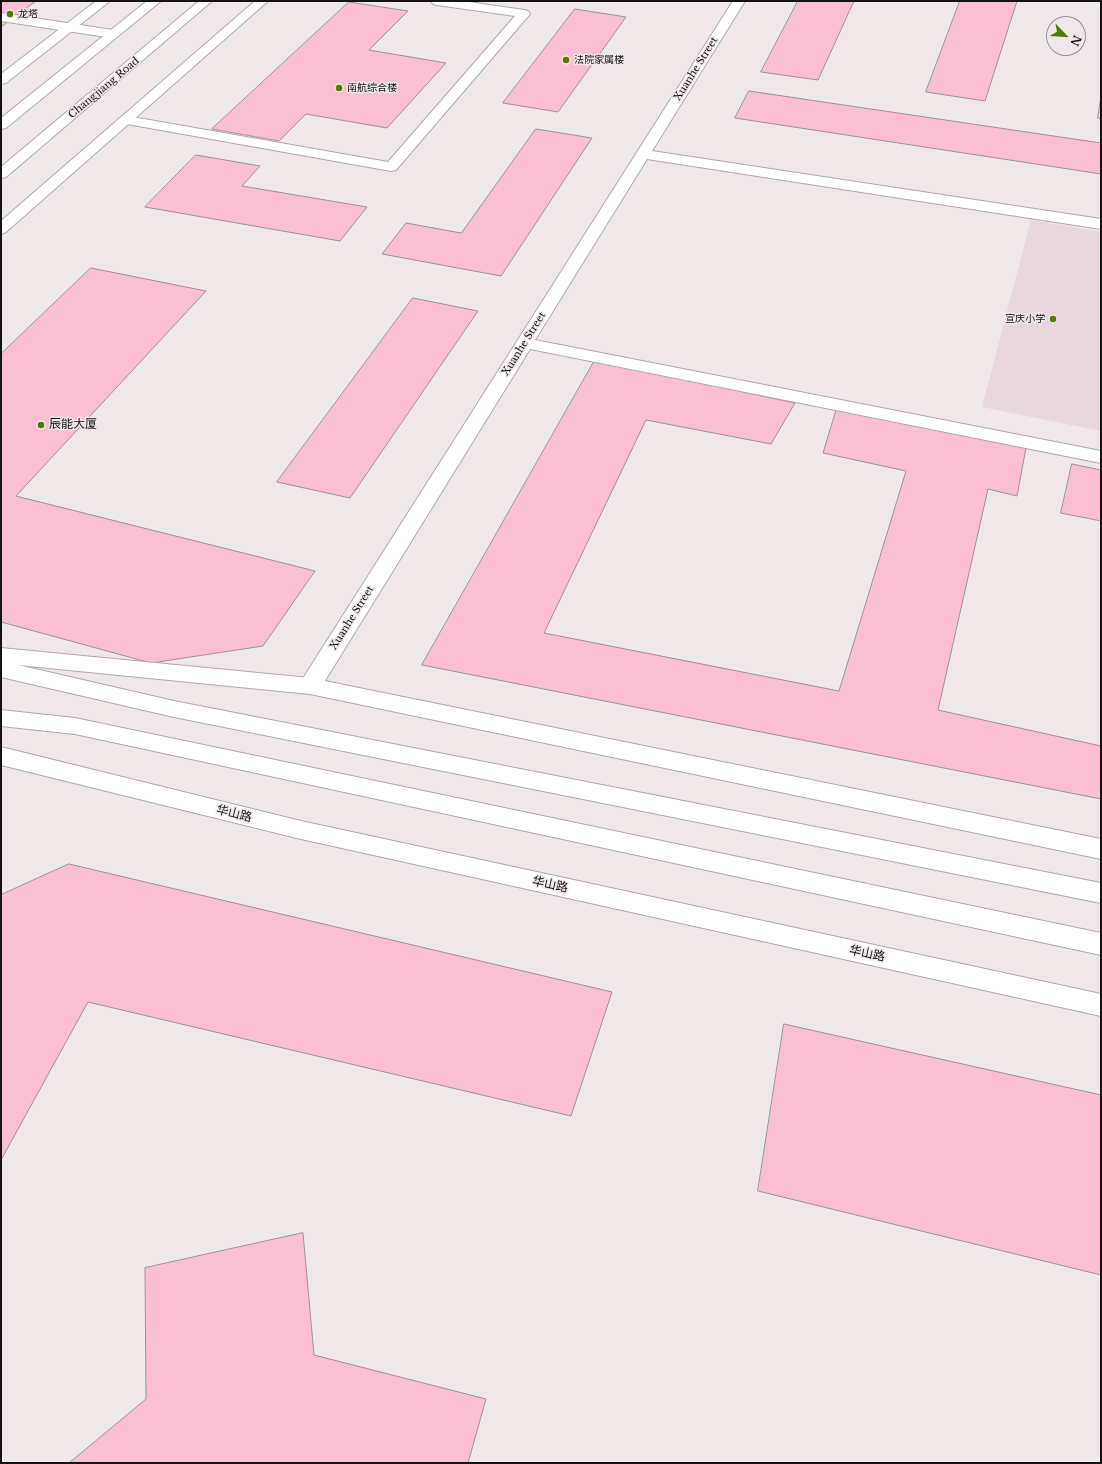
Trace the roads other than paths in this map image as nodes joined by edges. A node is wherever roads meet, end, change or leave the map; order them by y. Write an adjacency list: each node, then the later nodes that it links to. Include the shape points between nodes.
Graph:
1 (104, 1): 8 (main road)
2 (155, 1): 9 (main road)
3 (206, 1): 14 (main road, Changjiang Road)
4 (262, 1): 11 (main road)
5 (437, 1): 11 (main road, via 524,14 391,166)
6 (738, 1): 13 (main road, Xuanhe Street)
7 (1, 17): 8 (main road)
8 (69, 27): 9 (main road); 10 (main road)
9 (113, 34): 12 (main road)
10 (1, 80)
11 (127, 120): 16 (main road)
12 (1, 125)
13 (643, 154): 15 (main road); 17 (main road, Xuanhe Street)
14 (1, 174)
15 (1101, 224)
16 (1, 229)
17 (525, 343): 18 (main road); 21 (main road, Xuanhe Street)
18 (1101, 457)
19 (1, 656): 21 (main road)
20 (1, 669): 25 (main road, via 181,710)
21 (310, 686): 24 (main road)
22 (1, 718): 26 (main road, via 75,726)
23 (1, 756): 27 (main road, 华山路, via 301,830)
24 (1101, 849)
25 (1101, 893)
26 (1101, 944)
27 (1101, 1005)

